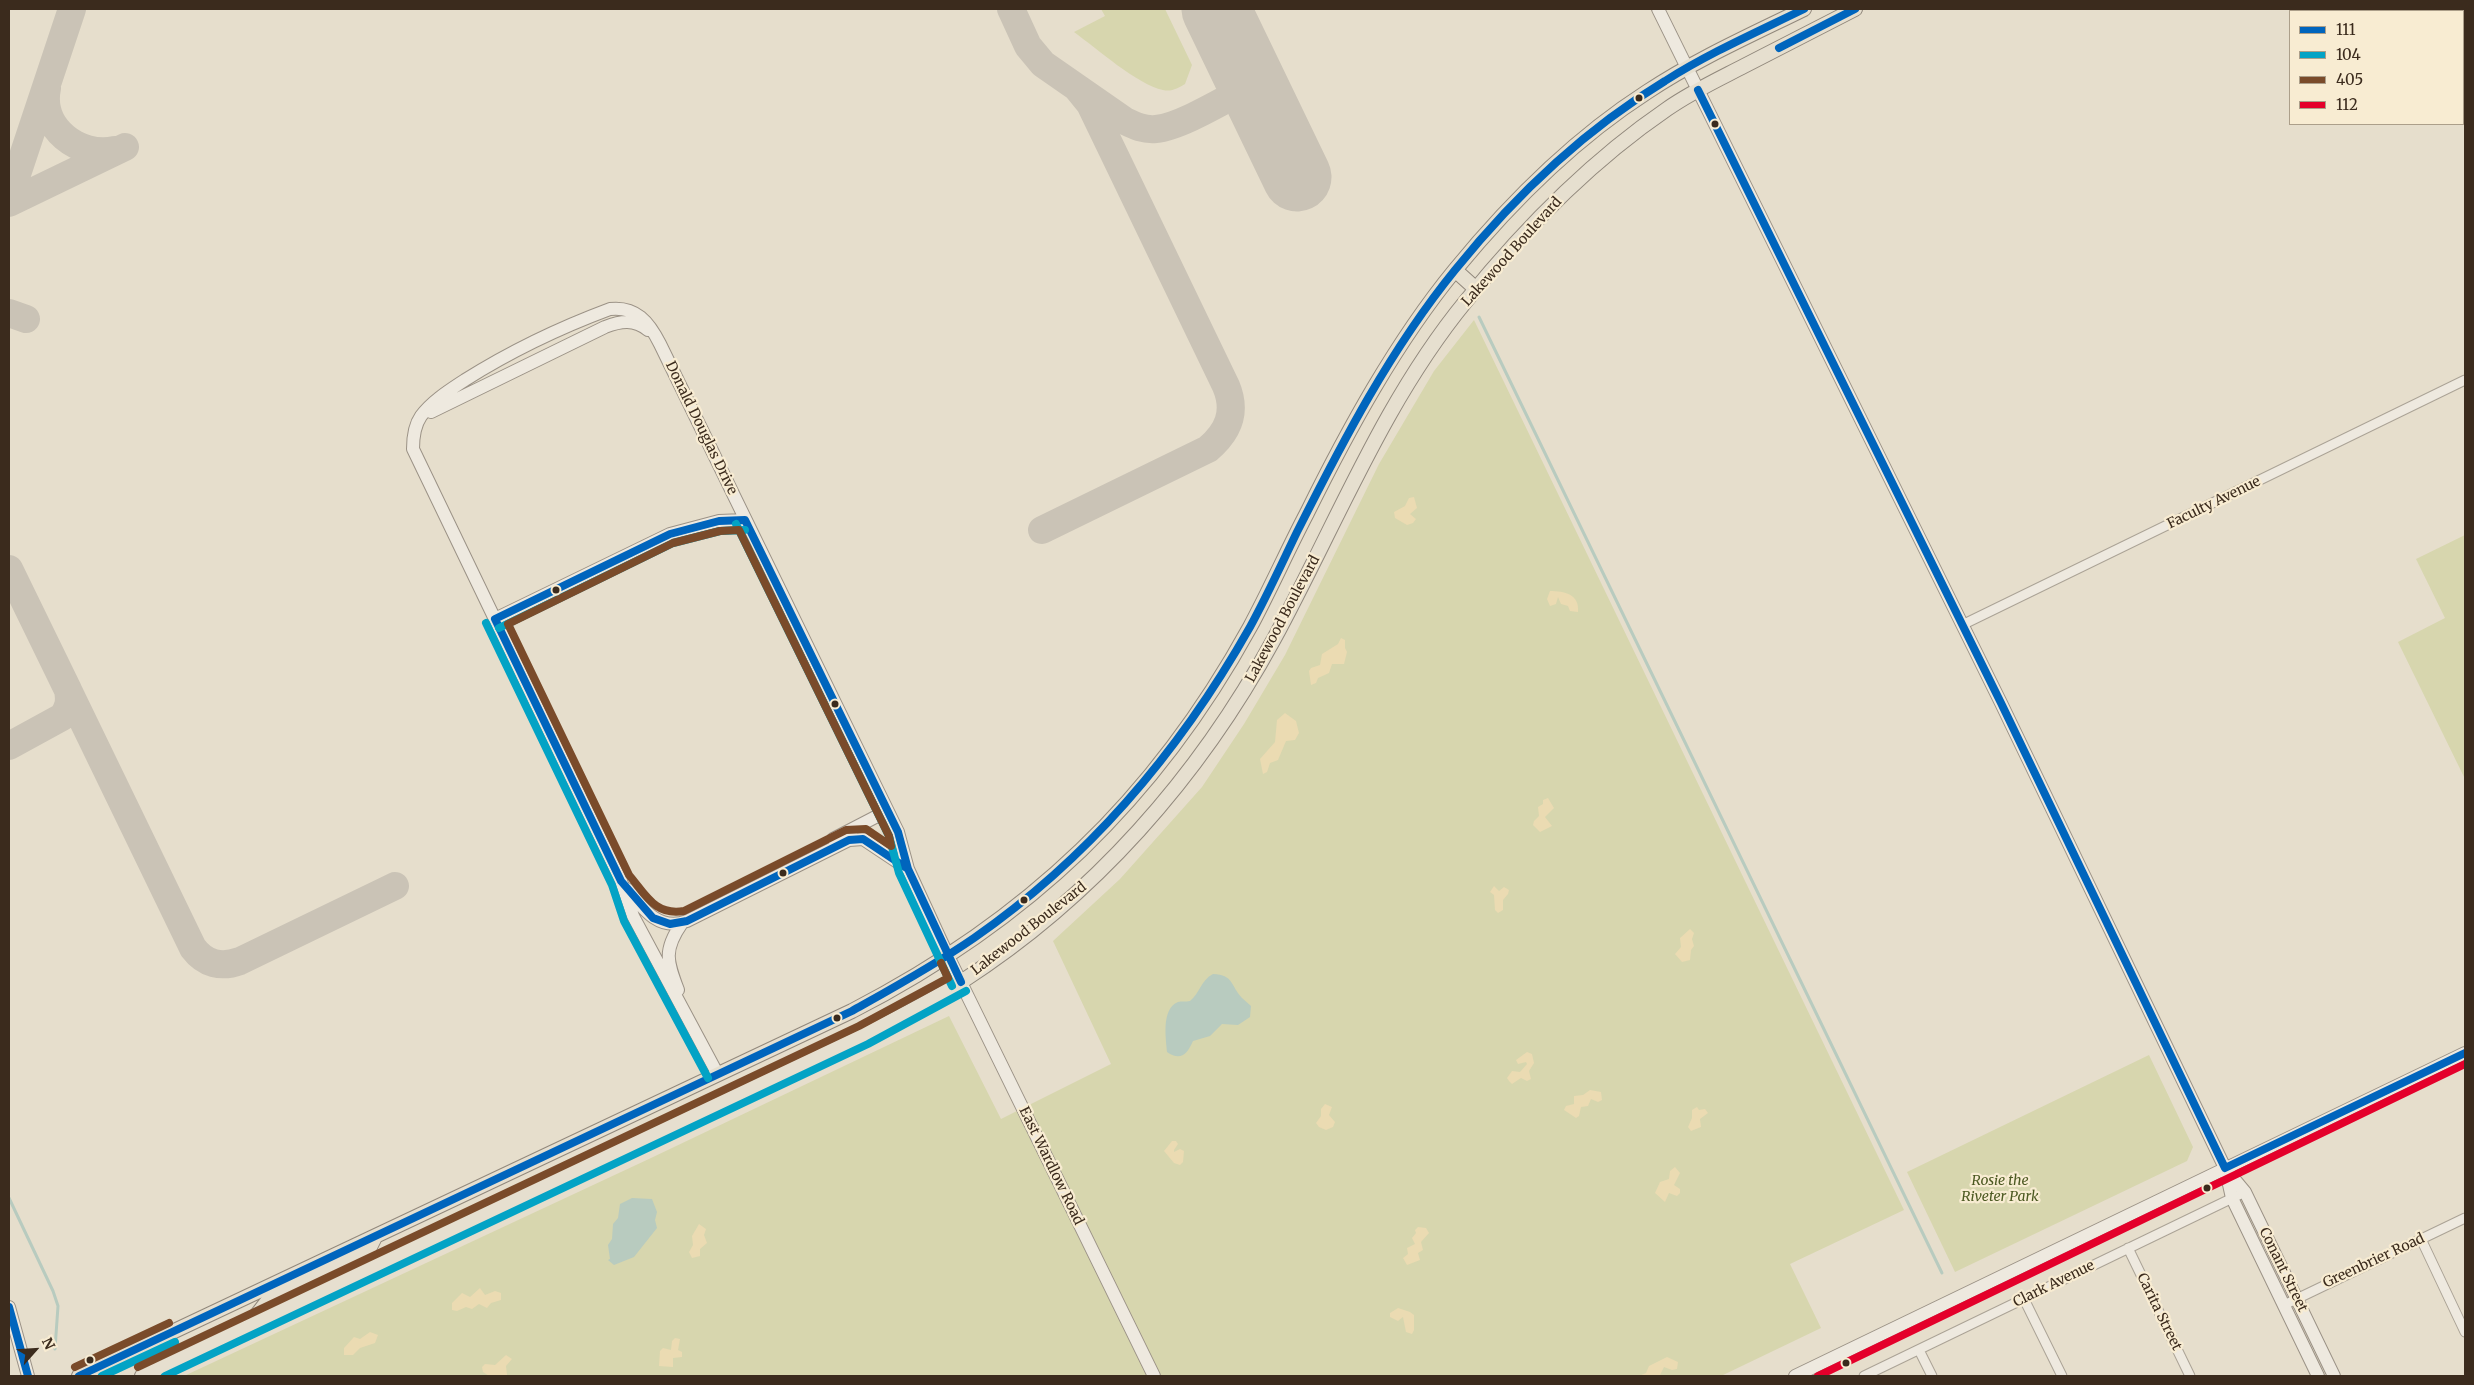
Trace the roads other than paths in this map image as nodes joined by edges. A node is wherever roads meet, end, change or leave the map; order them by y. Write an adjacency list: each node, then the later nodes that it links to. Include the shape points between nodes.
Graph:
1 (1658, 9): 4 (street, Conant Street)
2 (1804, 9): 4 (main road, Lakewood Boulevard)
3 (1856, 9): 5 (main road, Lakewood Boulevard)
4 (1687, 67): 5 (street, Conant Street); 6 (main road, Lakewood Boulevard, via 1644,94 1577,145 1510,207)
5 (1698, 90): 7 (main road, Lakewood Boulevard, via 1669,107 1593,166); 13 (street, Conant Street)
6 (1455, 270): 7 (main road); 19 (main road, Lakewood Boulevard, via 1387,366 1309,508 1252,623 1191,724 1145,784 1087,846 1041,888)
7 (1476, 289): 20 (main road, Lakewood Boulevard, via 1410,381 1378,433 1276,636 1213,740 1165,802 1106,865 1058,909)
8 (655, 335): 10 (street, via 634,322 617,323); 10 (street, Donald Douglas Drive, via 642,317 633,311 610,309 562,328 487,367 445,393); 11 (street, Donald Douglas Drive)
9 (2465, 380): 13 (street, Faculty Avenue)
10 (420, 418): 12 (street, Donald Douglas Drive, via 413,435 414,450)
11 (745, 520): 12 (street, via 719,521 670,534); 14 (street, Donald Douglas Drive)
12 (495, 618): 17 (street, Donald Douglas Drive)
13 (1962, 625): 24 (street, Conant Street)
14 (887, 811): 15 (street, via 828,841); 16 (street, Donald Douglas Drive, via 898,832)
15 (812, 857): 16 (street, via 849,840 863,839); 18 (street)
16 (908, 869): 19 (street, Donald Douglas Drive)
17 (621, 881): 18 (street, via 653,918 670,924); 21 (street, via 633,916)
18 (682, 923): 21 (street, via 668,947 668,962)
19 (948, 956): 20 (street, East Wardlow Road); 23 (main road, Lakewood Boulevard, via 901,986 852,1011)
20 (961, 982): 35 (main road, Lakewood Boulevard, via 864,1035); 41 (street, East Wardlow Road)
21 (681, 1002): 23 (street)
22 (2465, 1053): 24 (street)
23 (717, 1073): 28 (main road, Lakewood Boulevard)
24 (2226, 1168): 25 (street, Conant Street); 26 (street, Conant Street); 42 (street)
25 (2245, 1192): 26 (street, Clark Avenue); 31 (street, Conant Street)
26 (2232, 1198): 30 (street, Clark Avenue); 33 (street, Conant Street)
27 (2465, 1218): 29 (street, Greenbrier Road)
28 (375, 1237): 35 (main road, via 362,1257 266,1303); 39 (main road, Lakewood Boulevard)
29 (2421, 1239): 31 (street, Greenbrier Road); 36 (street)
30 (2128, 1248): 32 (street, Clark Avenue); 46 (street, Carita Street)
31 (2297, 1298): 33 (street, Greenbrier Road); 48 (street, Conant Street)
32 (2024, 1299): 37 (street, Clark Avenue); 45 (street)
33 (2284, 1305): 47 (street, Conant Street)
34 (9, 1307): 38 (street)
35 (249, 1326): 40 (main road, Lakewood Boulevard)
36 (2465, 1332)
37 (1919, 1350): 43 (street, Clark Avenue); 44 (street)
38 (28, 1376)
39 (79, 1376)
40 (142, 1376)
41 (1154, 1376)
42 (1796, 1376)
43 (1864, 1376)
44 (1932, 1376)
45 (2062, 1376)
46 (2190, 1376)
47 (2318, 1376)
48 (2334, 1376)

